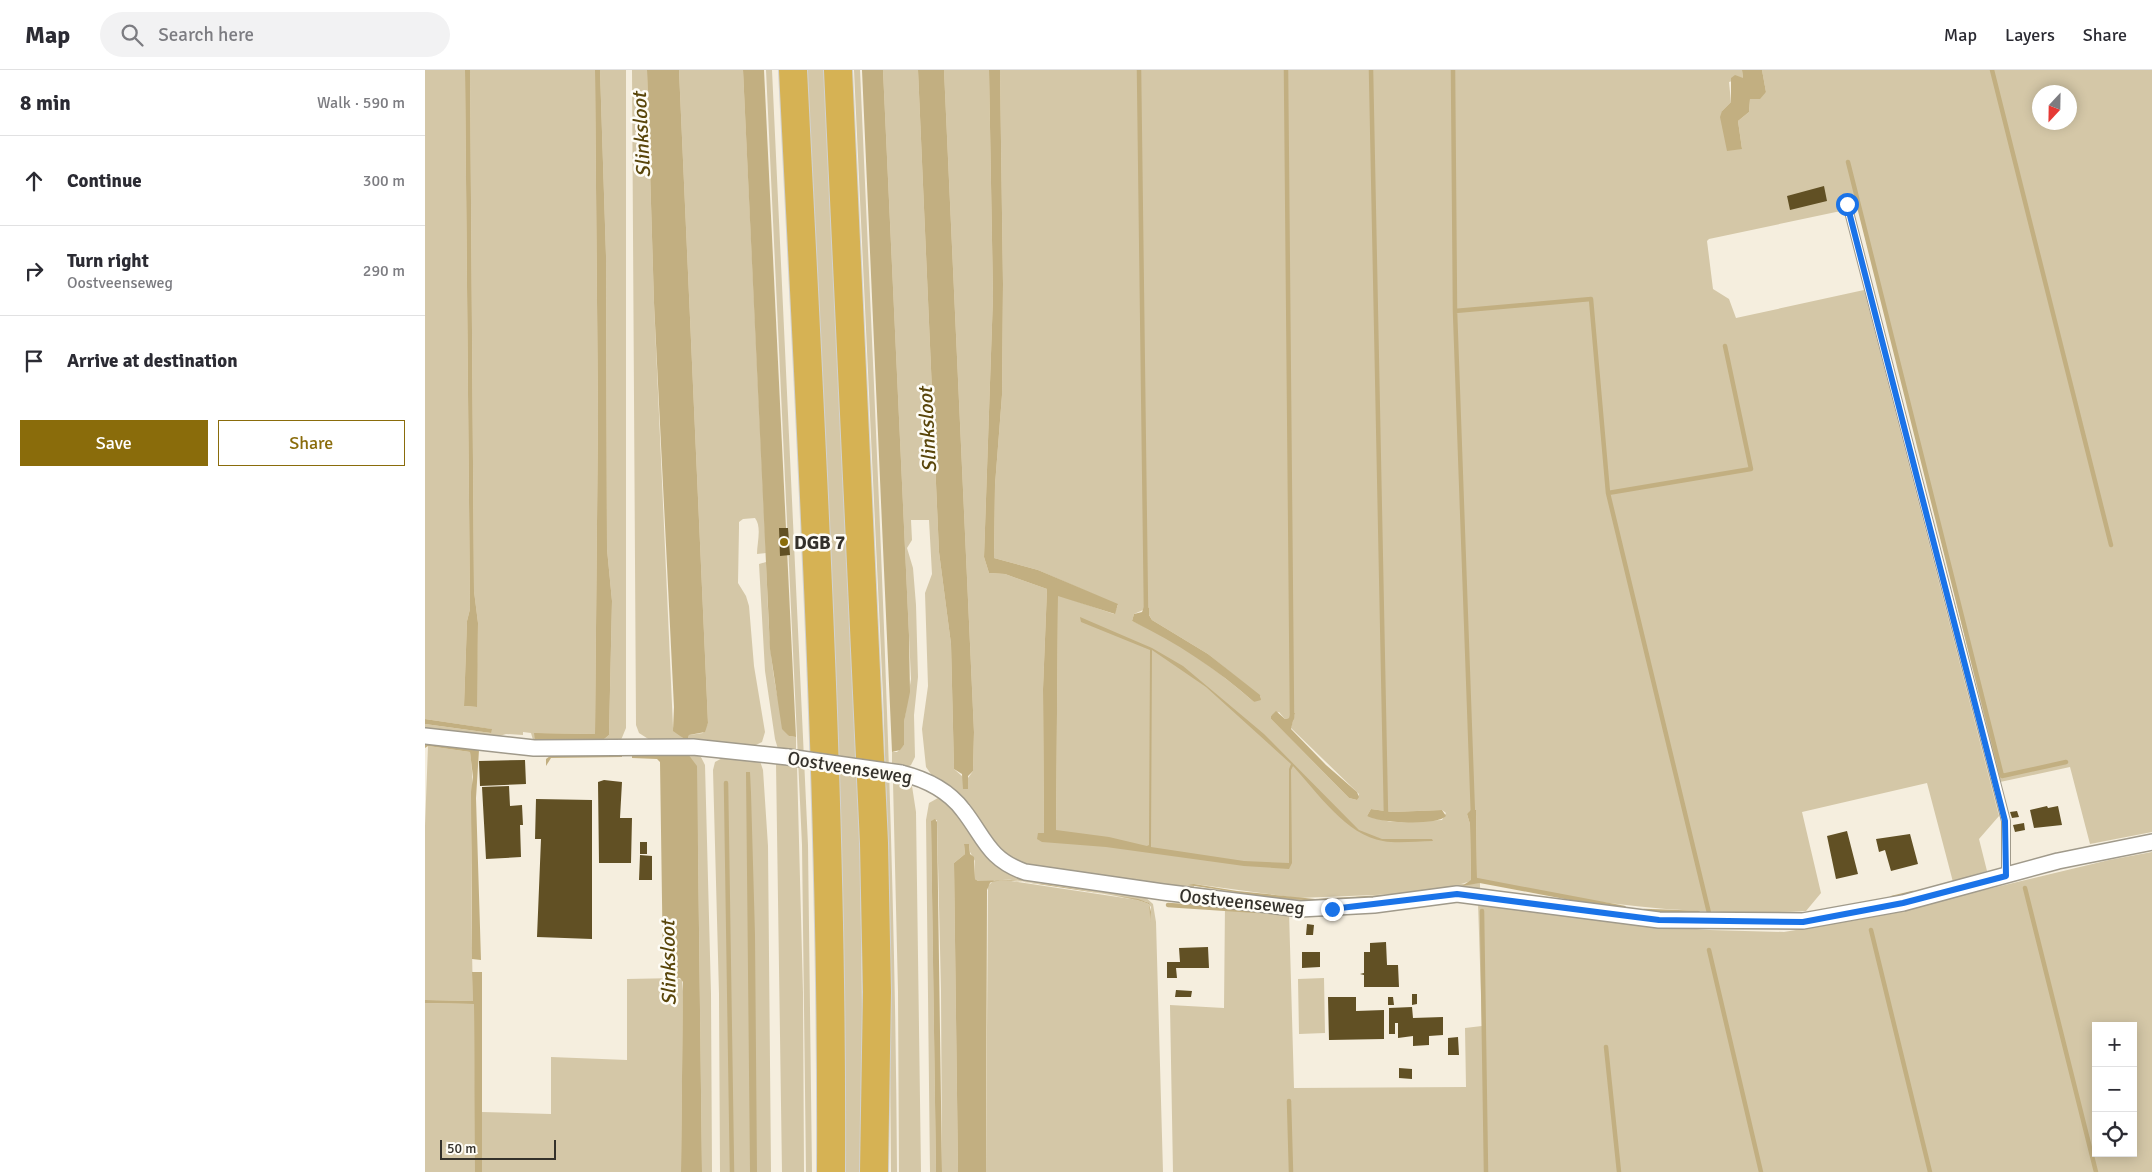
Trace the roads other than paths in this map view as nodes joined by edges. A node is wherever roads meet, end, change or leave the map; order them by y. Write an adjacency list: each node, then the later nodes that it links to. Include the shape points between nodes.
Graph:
1 (793, 70): 7 (highway, via 823,695 831,994)
2 (839, 70): 8 (highway, via 874,843 877,992)
3 (1847, 204): 6 (lane, via 2005,821)
4 (425, 736): 6 (street, Oostveenseweg, bridge, via 534,748 693,746 901,773 931,784 955,801 988,848 1011,867 1055,878 1300,909 1375,905 1457,894 1659,920 1803,922 1903,903)
5 (2152, 842): 6 (street, Oostveenseweg, via 2058,861)
6 (2006, 876)
7 (831, 1172)
8 (875, 1172)

